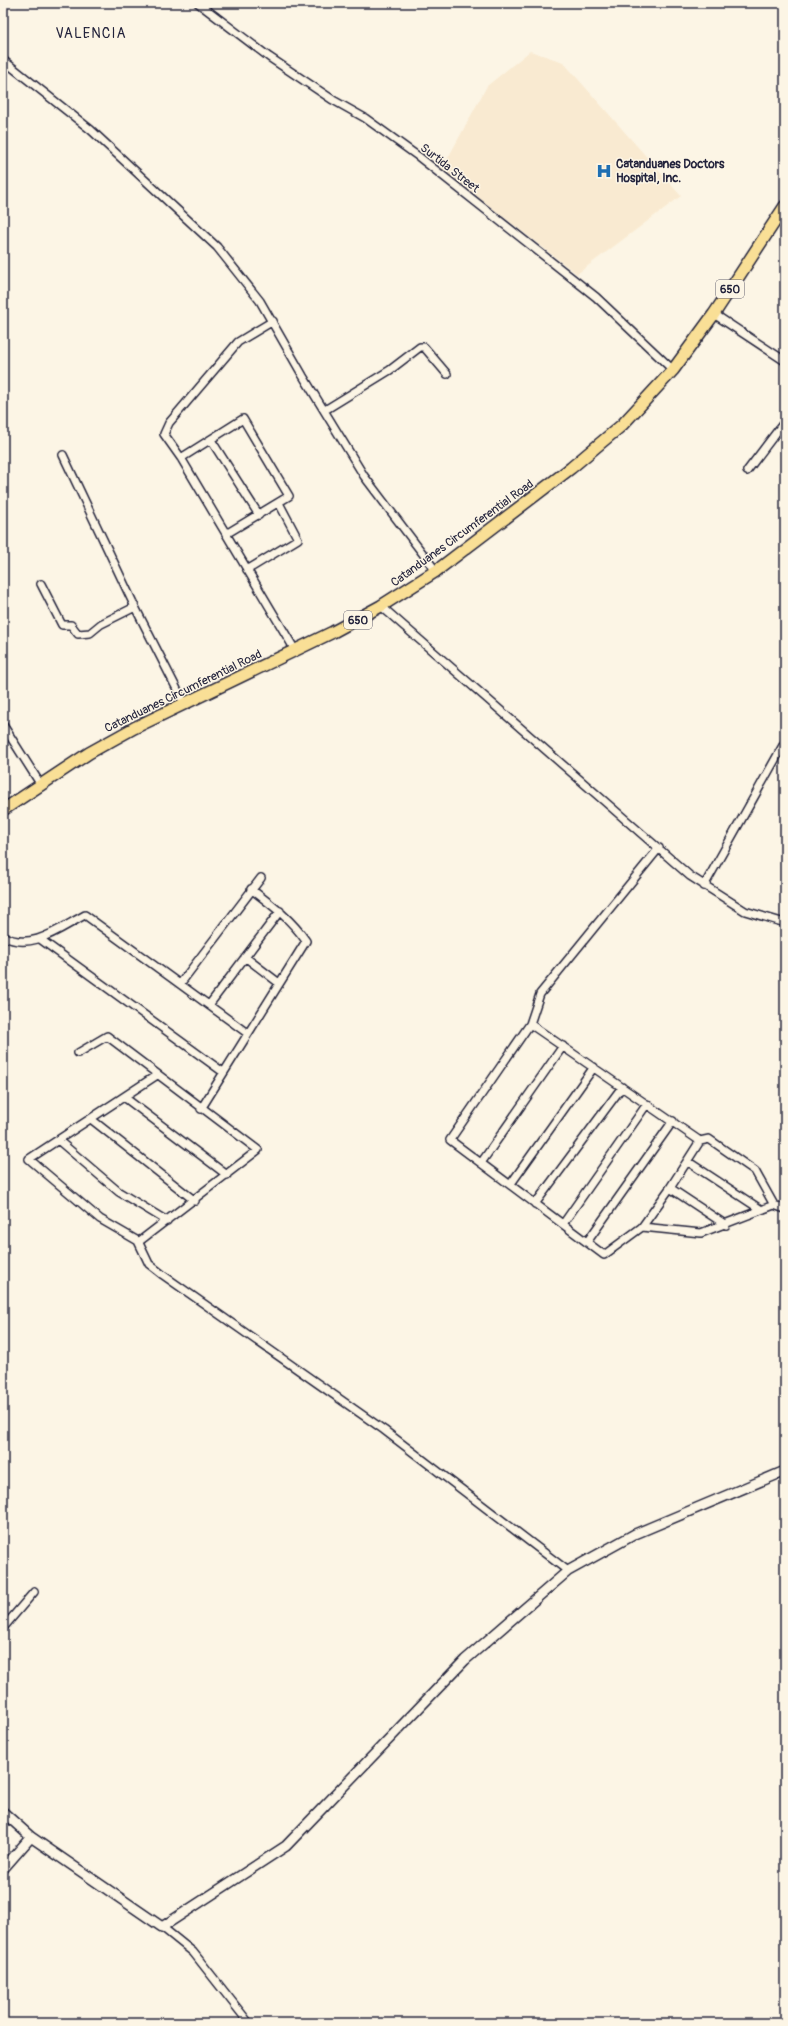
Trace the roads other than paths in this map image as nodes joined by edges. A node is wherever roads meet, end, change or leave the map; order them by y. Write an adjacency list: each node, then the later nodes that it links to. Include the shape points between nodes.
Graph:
1 (198, 3): 2 (street, Surtida Street)
2 (208, 6): 8 (street, Surtida Street, via 269,57 365,118 425,162 596,297)
3 (3, 60): 6 (street, via 91,130 208,238 250,287)
4 (784, 208): 5 (main road, Catanduanes Circumferential Road / 650)
5 (714, 314): 7 (street); 8 (main road, Catanduanes Circumferential Road / 650)
6 (273, 321): 10 (street); 14 (street, via 238,342 169,423 164,434)
7 (785, 361)
8 (673, 370): 20 (main road, Catanduanes Circumferential Road / 650, via 609,438)
9 (447, 374): 10 (street, via 424,347 420,347 390,370)
10 (325, 410): 20 (street, via 364,476)
11 (785, 422): 15 (street)
12 (211, 440): 14 (street); 16 (street, via 243,419 290,496); 17 (street)
13 (63, 455): 23 (street)
14 (181, 458): 18 (street)
15 (747, 471)
16 (279, 503): 17 (street); 19 (street, via 298,539)
17 (259, 514): 18 (street)
18 (226, 534): 19 (street)
19 (247, 570): 24 (street)
20 (436, 571): 22 (main road, Catanduanes Circumferential Road / 650)
21 (41, 584): 23 (street, via 62,625 71,625 78,634 90,633 101,624)
22 (381, 606): 24 (main road, Catanduanes Circumferential Road / 650); 30 (street)
23 (135, 607): 25 (street)
24 (295, 650): 25 (main road, Catanduanes Circumferential Road / 650)
25 (184, 703): 28 (main road, Catanduanes Circumferential Road / 650, via 89,753)
26 (3, 725): 28 (street)
27 (785, 742): 32 (street)
28 (41, 785): 29 (main road, Catanduanes Circumferential Road / 650)
29 (3, 810)
30 (658, 848): 32 (street); 42 (street, via 540,994)
31 (261, 878): 33 (street)
32 (704, 886): 35 (street, via 745,911)
33 (251, 889): 34 (street); 40 (street)
34 (280, 911): 38 (street); 39 (street, via 306,942)
35 (785, 923)
36 (3, 936): 37 (street, via 10,940 29,942)
37 (40, 939): 40 (street, via 85,915); 47 (street)
38 (245, 957): 39 (street); 41 (street)
39 (279, 983): 43 (street)
40 (180, 984): 41 (street)
41 (210, 1005): 43 (street)
42 (530, 1024): 44 (street); 58 (street, via 450,1140)
43 (247, 1033): 47 (street)
44 (563, 1046): 46 (street); 58 (street)
45 (78, 1054): 48 (street, via 107,1036)
46 (594, 1067): 49 (street); 60 (street)
47 (224, 1072): 52 (street)
48 (157, 1075): 50 (street); 52 (street)
49 (622, 1087): 51 (street); 63 (street)
50 (124, 1097): 53 (street); 59 (street)
51 (647, 1104): 54 (street); 68 (street)
52 (201, 1109): 59 (street, via 258,1150)
53 (91, 1119): 55 (street); 62 (street)
54 (673, 1121): 56 (street); 72 (street)
55 (58, 1140): 67 (street, via 119,1192); 71 (street, via 29,1159 100,1219)
56 (700, 1141): 57 (street); 64 (street, via 709,1139 755,1171)
57 (687, 1161): 61 (street); 65 (street)
58 (481, 1163): 60 (street)
59 (227, 1175): 62 (street)
60 (510, 1185): 63 (street)
61 (670, 1188): 69 (street); 70 (street)
62 (195, 1201): 67 (street)
63 (535, 1204): 68 (street)
64 (774, 1205): 65 (street); 66 (street)
65 (760, 1209): 69 (street)
66 (785, 1209)
67 (167, 1221): 71 (street)
68 (563, 1224): 72 (street)
69 (726, 1225): 70 (street, via 701,1233)
70 (642, 1227): 72 (street, via 604,1255)
71 (138, 1241): 74 (street, via 149,1264 163,1275 384,1430)
72 (586, 1242)
73 (785, 1471): 74 (street, via 635,1534)
74 (568, 1571): 80 (street, via 465,1660 286,1846)
75 (34, 1592): 76 (street)
76 (3, 1628)
77 (3, 1812): 78 (street)
78 (31, 1837): 79 (street); 80 (street)
79 (3, 1869)
80 (162, 1927): 81 (street, via 193,1952)
81 (250, 2023)

